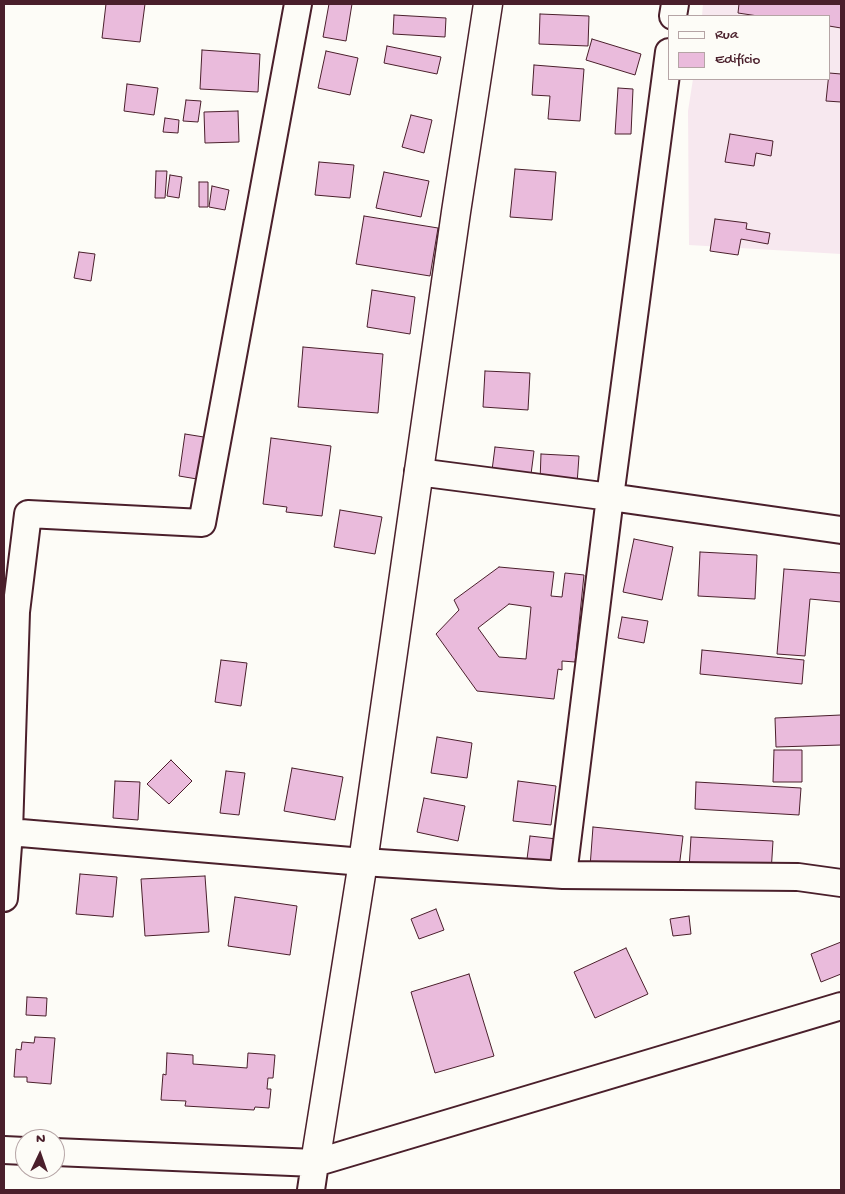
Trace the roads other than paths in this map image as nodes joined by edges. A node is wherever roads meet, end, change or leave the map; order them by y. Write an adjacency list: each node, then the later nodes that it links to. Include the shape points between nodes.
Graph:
1 (298, 4): 7 (street, via 202,523 28,514)
2 (488, 4): 4 (main road)
3 (668, 60): 5 (street)
4 (418, 472): 5 (street); 9 (main road)
5 (610, 496): 6 (street); 10 (street)
6 (841, 530)
7 (10, 611): 8 (street)
8 (6, 832): 9 (street); 12 (street)
9 (363, 862): 10 (street); 15 (main road)
10 (563, 875): 11 (street, via 798,877)
11 (841, 883)
12 (4, 898)
13 (841, 1006): 15 (street)
14 (65, 1152): 15 (street)
15 (315, 1163): 16 (street)
16 (311, 1190)

